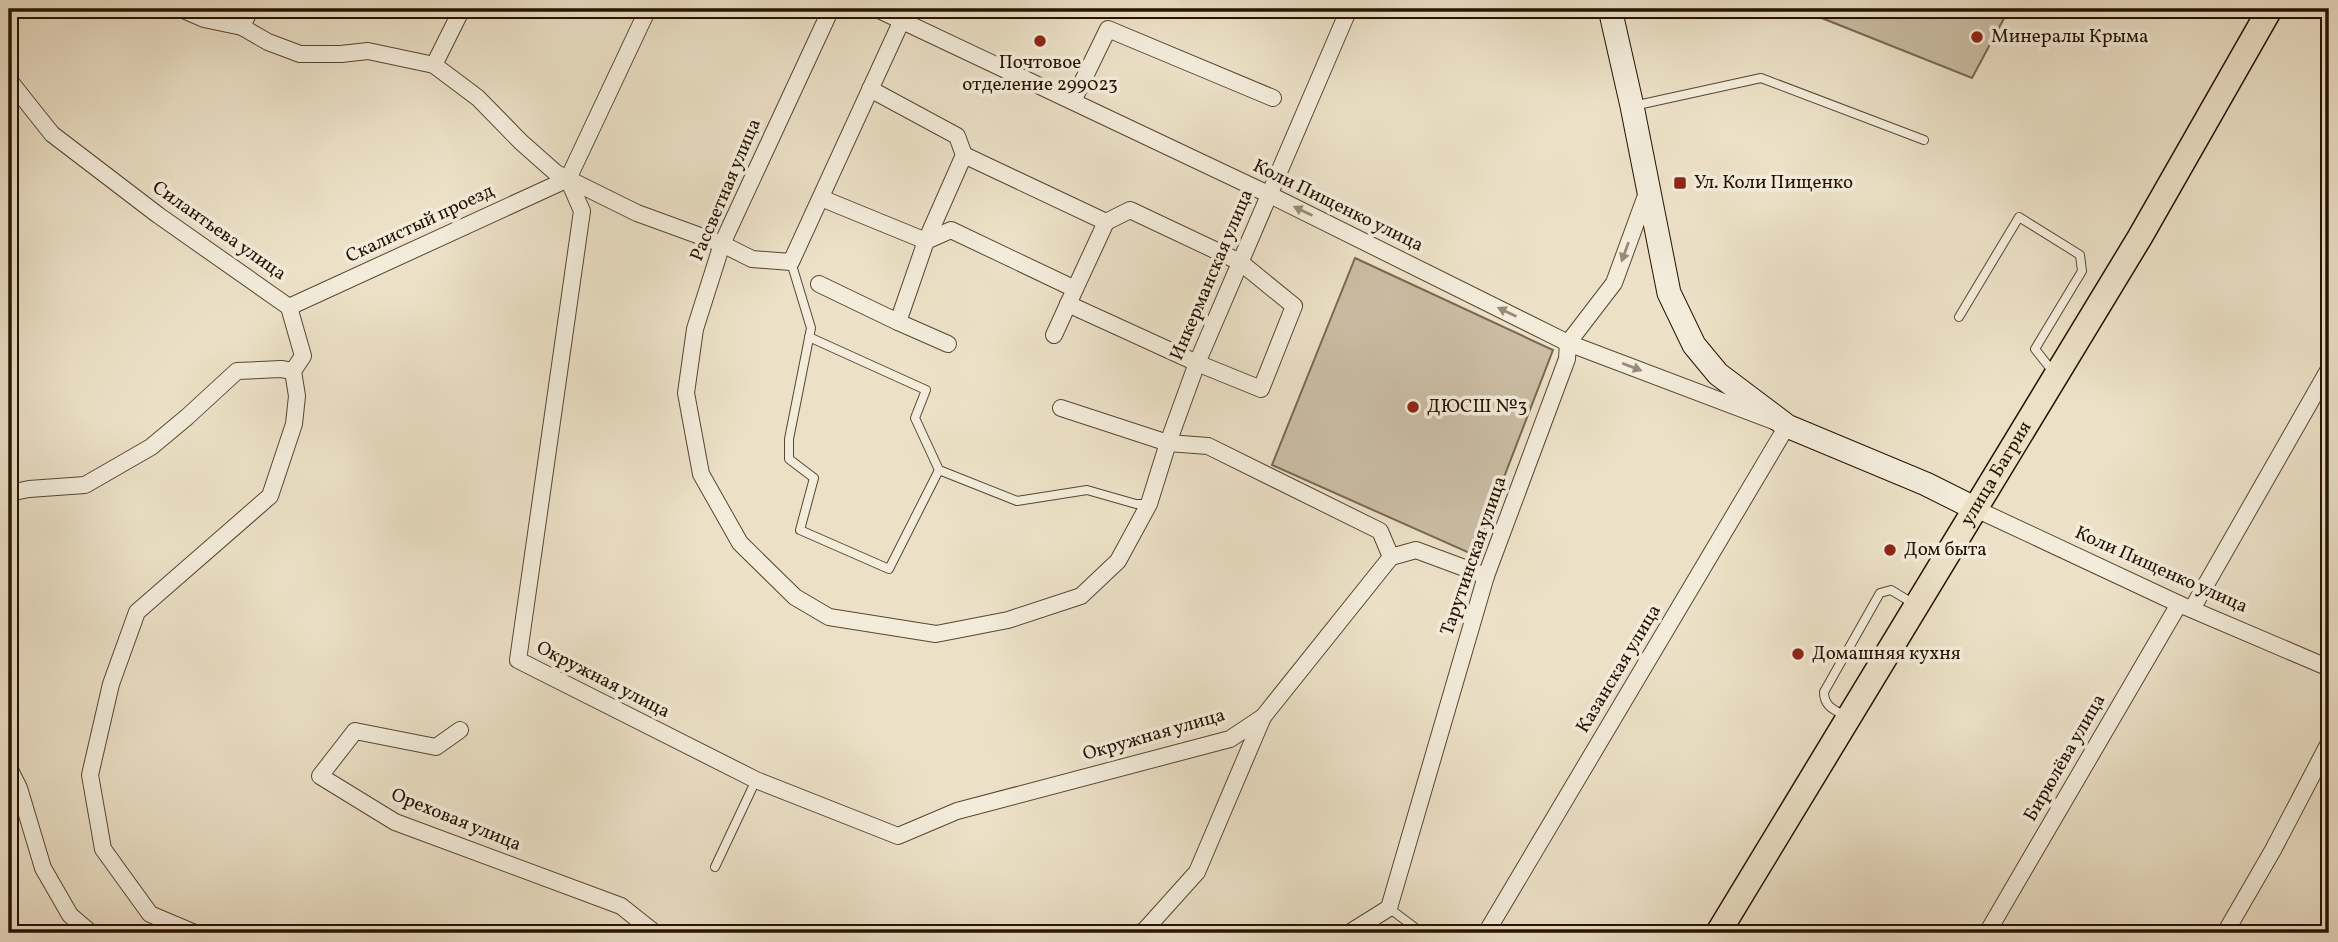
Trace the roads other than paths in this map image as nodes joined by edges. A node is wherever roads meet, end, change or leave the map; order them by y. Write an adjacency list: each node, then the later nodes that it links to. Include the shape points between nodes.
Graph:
1 (181, 9): 11 (street)
2 (250, 9): 11 (street)
3 (462, 9): 12 (street)
4 (648, 9): 20 (street)
5 (831, 9): 26 (street, Рассветная улица)
6 (877, 9): 10 (street, Коли Пищенко улица)
7 (1349, 9): 22 (street, Инкерманская улица)
8 (1610, 9): 17 (main road)
9 (2270, 9): 42 (main road, улица Багрия)
10 (902, 20): 14 (street); 16 (street, Коли Пищенко улица)
11 (242, 27): 12 (street, via 300,54 368,51)
12 (434, 65): 20 (street)
13 (9, 80): 32 (street, Силантьева улица, via 52,134)
14 (870, 89): 19 (street, via 957,136); 23 (street)
15 (1273, 98): 16 (street, via 1108,29)
16 (1073, 101): 22 (street, Коли Пищенко улица)
17 (1632, 106): 18 (lane, via 1761,78); 21 (main road)
18 (1924, 140)
19 (964, 155): 24 (street); 25 (street)
20 (568, 179): 26 (street, via 637,213); 32 (street, Скалистый проезд); 60 (street, Окружная улица, via 582,211 518,660)
21 (1649, 188): 37 (street, Тарутинская улица, one-way to 37, via 1614,283); 44 (main road, via 1669,293 1694,345 1718,374)
22 (1268, 194): 28 (street, Инкерманская улица); 37 (street, Коли Пищенко улица, one-way to 22)
23 (821, 198): 25 (street); 27 (street)
24 (1106, 222): 28 (street, via 1130,210); 30 (street)
25 (926, 241): 30 (street, via 951,230); 34 (street)
26 (722, 244): 27 (street, via 752,259); 48 (street, Рассветная улица, via 695,329 685,393 701,474 740,543 795,597 829,617 936,634 1008,620 1080,596 1118,561)
27 (791, 262): 36 (lane, via 811,328)
28 (1240, 262): 39 (street, Инкерманская улица); 39 (street, via 1294,306 1261,389)
29 (819, 284): 34 (street)
30 (1075, 289): 31 (street)
31 (1068, 304): 35 (street); 39 (street)
32 (289, 307): 41 (street, Силантьева улица, via 303,356)
33 (1959, 317): 42 (lane, via 2019,217 2080,255 2082,271 2035,349)
34 (898, 322): 38 (street)
35 (1055, 335)
36 (809, 337): 46 (lane, via 926,390 915,418); 46 (lane, via 789,439 789,458 814,478 800,530 889,569)
37 (1568, 342): 44 (street, Коли Пищенко улица, one-way to 44); 51 (street, Тарутинская улица, via 1567,359)
38 (948, 344)
39 (1197, 363): 45 (street, Инкерманская улица)
40 (2329, 369): 53 (street, Бирюлёва улица)
41 (293, 371): 47 (street, via 237,371 151,447 85,485); 64 (street, Силантьева улица, via 297,396 293,424 270,496 137,612 111,684 90,775 103,849 150,914)
42 (2056, 375): 49 (main road, улица Багрия)
43 (1062, 408): 45 (street)
44 (1787, 426): 49 (main road); 69 (street, Казанская улица)
45 (1168, 443): 48 (street, Рассветная улица); 50 (street, via 1208,446 1380,531)
46 (939, 470): 48 (lane, via 1017,501 1087,489)
47 (9, 493)
48 (1149, 504)
49 (1976, 509): 52 (main road, улица Багрия); 53 (street, Коли Пищенко улица)
50 (1391, 557): 51 (street, via 1416,550); 55 (street)
51 (1486, 576): 62 (street, Тарутинская улица)
52 (1916, 606): 56 (main road, улица Багрия); 56 (lane, via 1891,590 1880,593 1824,692 1828,706)
53 (2186, 606): 54 (street, Коли Пищенко улица); 71 (street, Бирюлёва улица)
54 (2329, 668)
55 (1263, 717): 60 (street, Окружная улица, via 1230,739 957,811 898,836); 66 (street, via 1197,872 1144,932)
56 (1849, 718): 70 (main road, улица Багрия)
57 (460, 730): 65 (street, Ореховая улица, via 436,747 355,731 320,776 395,821 621,906)
58 (2329, 743): 72 (street)
59 (9, 768): 63 (street, via 43,868 70,915)
60 (756, 780): 61 (lane)
61 (715, 867)
62 (1390, 908): 67 (street); 68 (lane)
63 (91, 933)
64 (195, 933)
65 (655, 933)
66 (1138, 933)
67 (1349, 933)
68 (1422, 933)
69 (1486, 933)
70 (1718, 933)
71 (1987, 933)
72 (2224, 933)

